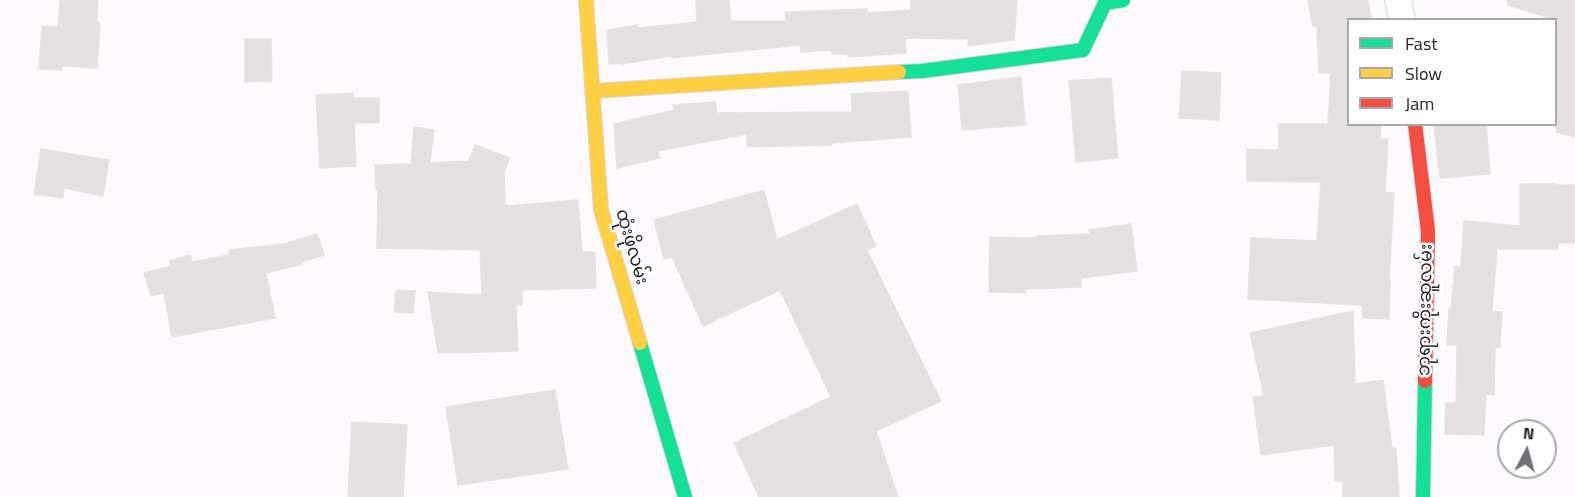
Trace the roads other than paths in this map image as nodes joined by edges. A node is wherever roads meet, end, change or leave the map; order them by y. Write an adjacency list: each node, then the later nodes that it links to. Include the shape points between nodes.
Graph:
1 (586, 0): 5 (street, ထုံးဖိုလမ်း)
2 (1124, 0): 5 (street, via 1105,3 1083,51 922,71)
3 (1398, 0): 4 (street)
4 (1402, 18)
5 (592, 91): 7 (street, ထုံးဖိုလမ်း, via 601,210)
6 (1415, 126): 8 (street, ဘုရားကိုးဆူလမ်း, via 1428,231)
7 (685, 497)
8 (1423, 497)

